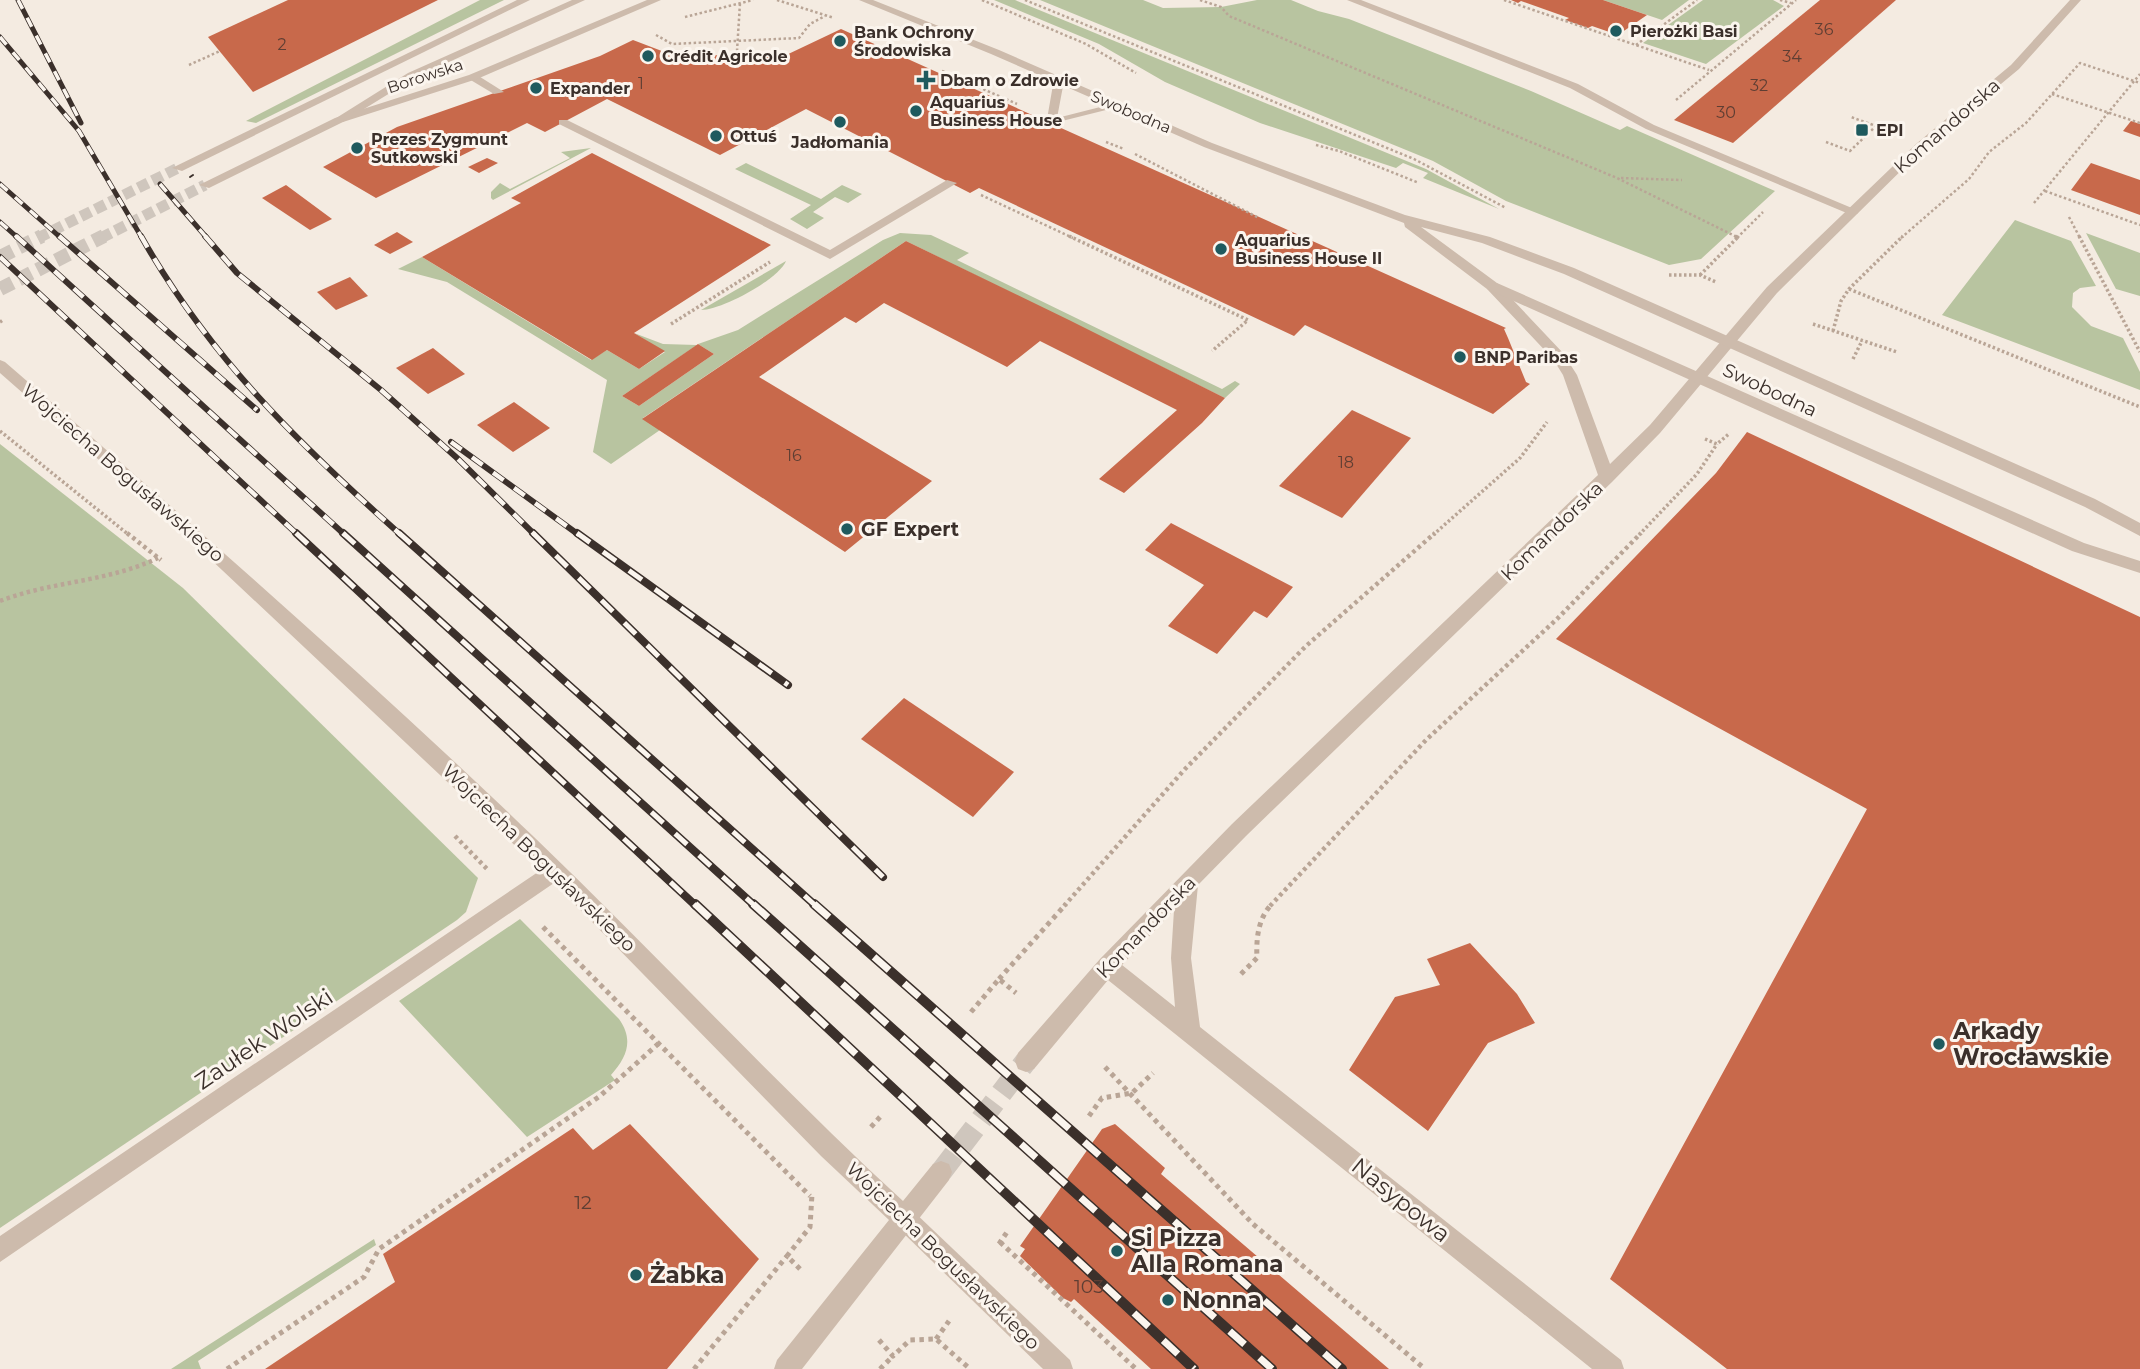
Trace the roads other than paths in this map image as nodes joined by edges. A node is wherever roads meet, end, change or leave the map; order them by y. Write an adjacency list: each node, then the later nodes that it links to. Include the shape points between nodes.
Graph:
1 (525, 0): 13 (street, Borowska)
2 (580, 0): 11 (street, via 412,75)
3 (656, 0): 7 (street, Borowska)
4 (864, 0): 8 (street, Swobodna)
5 (1352, 0): 16 (street, via 1574,86 1650,127)
6 (2077, 0): 16 (street, Komandorska, via 2015,67 1920,146)
7 (473, 77): 9 (street); 11 (street, Borowska)
8 (1058, 80): 10 (street, Swobodna); 10 (street, via 1050,123)
9 (498, 92)
10 (1116, 106): 17 (street, Swobodna)
11 (339, 120): 15 (street, Borowska)
12 (563, 122): 14 (street, via 830,255)
13 (178, 168)
14 (951, 183)
15 (205, 185)
16 (1853, 211): 19 (street, Komandorska)
17 (1401, 218): 18 (street, Swobodna); 19 (street, Swobodna, via 1486,240 1643,302)
18 (1492, 286): 21 (street, Swobodna); 22 (street, via 1548,342 1570,375)
19 (1727, 341): 21 (street, Komandorska); 23 (street, Swobodna, via 2091,503)
20 (0, 365): 25 (street, Wojciecha Bogusławskiego, via 195,535)
21 (1698, 378): 22 (street, Komandorska); 24 (street, Swobodna, via 2078,547)
22 (1607, 478): 26 (street, Komandorska, via 1315,755)
23 (2140, 530)
24 (2140, 567)
25 (556, 871): 31 (street, Wojciecha Bogusławskiego); 32 (street, Zaułek Wolski)
26 (1189, 882): 27 (street, Komandorska); 28 (street, via 1181,919 1180,960)
27 (1107, 966): 28 (street, Nasypowa); 29 (street, Komandorska)
28 (1189, 1032): 35 (street, Nasypowa)
29 (1026, 1061)
30 (941, 1172): 31 (street)
31 (904, 1218): 33 (street); 34 (street, Wojciecha Bogusławskiego)
32 (0, 1250)
33 (786, 1369)
34 (1061, 1369)
35 (1612, 1369)

